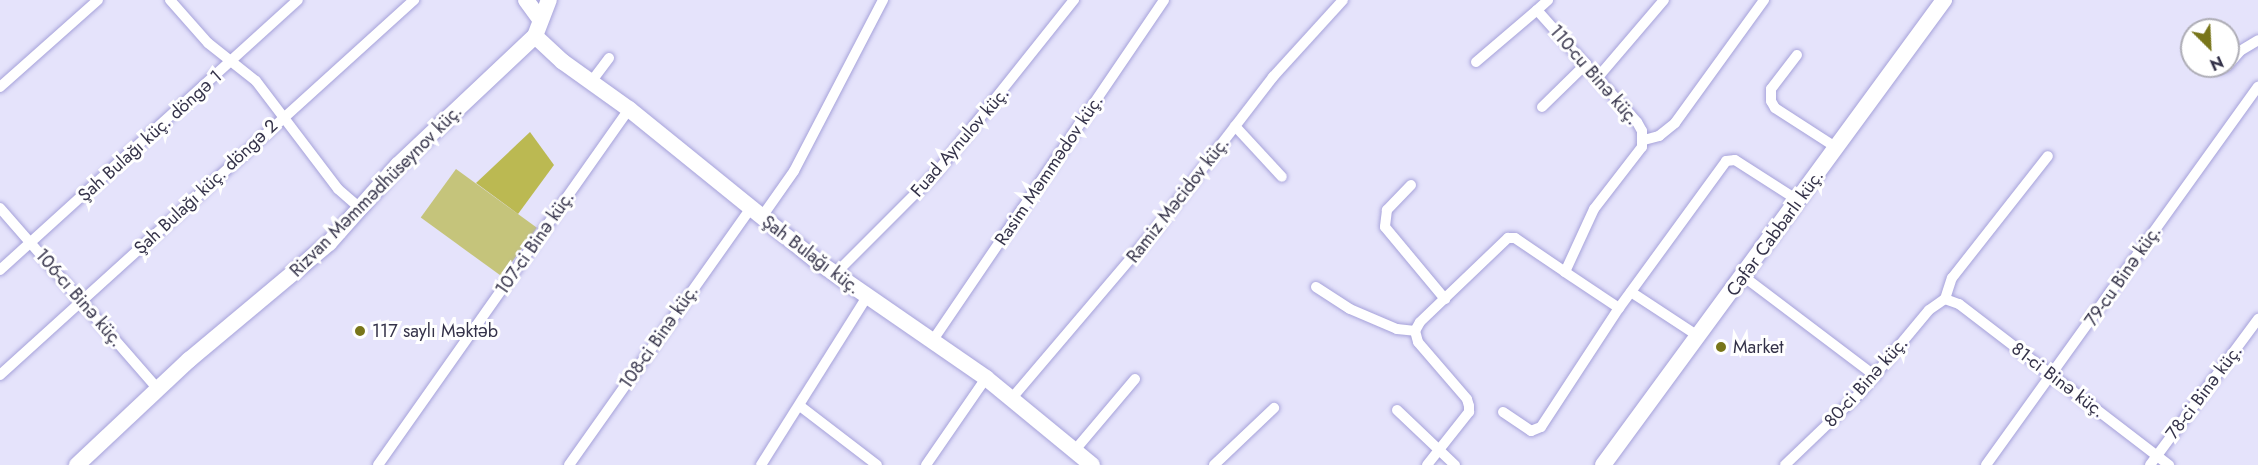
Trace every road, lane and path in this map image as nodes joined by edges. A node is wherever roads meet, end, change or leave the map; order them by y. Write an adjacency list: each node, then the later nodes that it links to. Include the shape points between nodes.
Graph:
1 (98, 0): 27 (street)
2 (170, 0): 22 (street, via 208,43)
3 (298, 0): 22 (street, Şah Bulağı küç. döngə 1)
4 (414, 0): 31 (street, Şah Bulağı küç. döngə 2)
5 (526, 0): 16 (street)
6 (549, 0): 16 (street)
7 (882, 0): 41 (street, 108-ci Binə küç., via 794,171)
8 (1074, 0): 45 (street, Fuad Aynulov küç., via 935,174)
9 (1164, 0): 57 (street, Rasim Məmmədov küç.)
10 (1343, 0): 32 (street, Ramiz Məcidov küç.)
11 (1548, 0): 15 (street, 110-cu Binə küç.)
12 (1664, 0): 25 (street)
13 (1764, 0): 33 (street, via 1675,123 1659,136)
14 (1944, 0): 34 (street, Cəfər Cabbarlı küç.)
15 (1538, 10): 23 (street); 24 (street, 110-cu Binə küç.)
16 (539, 18): 17 (street)
17 (536, 36): 26 (street, Şah Bulağı küç.); 39 (street, Rizvan Məmmədhüseynov küç.)
18 (2258, 40): 19 (street)
19 (2240, 51)
20 (1797, 55): 34 (street, via 1771,89 1771,101 1775,108)
21 (609, 58): 26 (street)
22 (232, 62): 31 (street, via 256,81); 42 (street, Şah Bulağı küç. döngə 1)
23 (1476, 62)
24 (1586, 64): 25 (street, 110-cu Binə küç.); 29 (street)
25 (1599, 76): 33 (street, 110-cu Binə küç., via 1637,122)
26 (591, 82): 30 (street, Şah Bulağı küç.)
27 (0, 87)
28 (2258, 87): 59 (street, 79-cu Binə küç.)
29 (1542, 107)
30 (629, 109): 41 (street, Şah Bulağı küç.); 73 (street, 107-ci Binə küç.)
31 (284, 115): 39 (street, via 338,189); 52 (street, Şah Bulağı küç. döngə 2)
32 (1235, 126): 36 (street); 64 (street, Ramiz Məcidov küç., via 1126,266)
33 (1644, 140): 44 (street, 110-cu Binə küç., via 1594,209)
34 (1837, 148): 38 (street, Cəfər Cabbarlı küç.)
35 (2048, 156): 51 (street, via 1952,278)
36 (1282, 177)
37 (1411, 185): 50 (street, via 1387,210 1385,227)
38 (1799, 201): 46 (street, Cəfər Cabbarlı küç.); 48 (street, via 1735,160 1726,160)
39 (359, 207): 63 (street, Rizvan Məmmədhüseynov küç., via 299,270)
40 (0, 208): 42 (street, 106-cı Binə küç.)
41 (756, 213): 45 (street, Şah Bulağı küç.); 74 (street, 108-ci Binə küç.)
42 (31, 243): 43 (street, Şah Bulağı küç. döngə 1); 52 (street, 106-cı Binə küç.)
43 (0, 270)
44 (1565, 272): 50 (street, via 1515,238 1508,238); 53 (street)
45 (835, 274): 49 (street, Şah Bulağı küç.)
46 (1743, 276): 56 (street, Cəfər Cabbarlı küç.); 60 (street)
47 (1316, 287): 55 (street, via 1350,309 1397,329)
48 (1631, 292): 53 (street); 56 (street)
49 (867, 297): 57 (street, Şah Bulağı küç.); 65 (street)
50 (1445, 299): 55 (street)
51 (1945, 299): 59 (street, 81-ci Binə küç., via 1959,304); 60 (street, 80-ci Binə küç., via 1929,310)
52 (82, 301): 58 (street, Şah Bulağı küç. döngə 2); 63 (street, 106-cı Binə küç.)
53 (1619, 308): 68 (street, via 1541,427 1531,431)
54 (2258, 319): 71 (street, 78-ci Binə küç.)
55 (1415, 332): 69 (street, via 1423,351 1469,406 1469,412)
56 (1698, 336): 82 (street, Cəfər Cabbarlı küç.)
57 (933, 340): 61 (street, Şah Bulağı küç.)
58 (0, 375)
59 (2053, 375): 71 (street, 81-ci Binə küç.); 84 (street, 79-cu Binə küç.)
60 (1875, 376): 83 (street, 80-ci Binə küç.)
61 (986, 378): 64 (street, Şah Bulağı küç.); 77 (street)
62 (1135, 379): 70 (street)
63 (156, 388): 72 (street, Rizvan Məmmədhüseynov küç.)
64 (1012, 398): 70 (street, Şah Bulağı küç.)
65 (800, 406): 75 (street); 76 (street)
66 (1274, 408): 79 (street)
67 (1397, 410): 69 (street)
68 (1503, 412)
69 (1440, 448): 80 (street); 81 (street)
70 (1075, 450): 78 (street, Şah Bulağı küç.)
71 (2157, 455): 85 (street, 78-ci Binə küç.); 86 (street, 81-ci Binə küç.)
72 (77, 465)
73 (378, 465)
74 (569, 465)
75 (761, 465)
76 (877, 465)
77 (926, 465)
78 (1092, 465)
79 (1214, 465)
80 (1427, 465)
81 (1455, 465)
82 (1603, 465)
83 (1785, 465)
84 (1986, 465)
85 (2150, 465)
86 (2169, 465)

